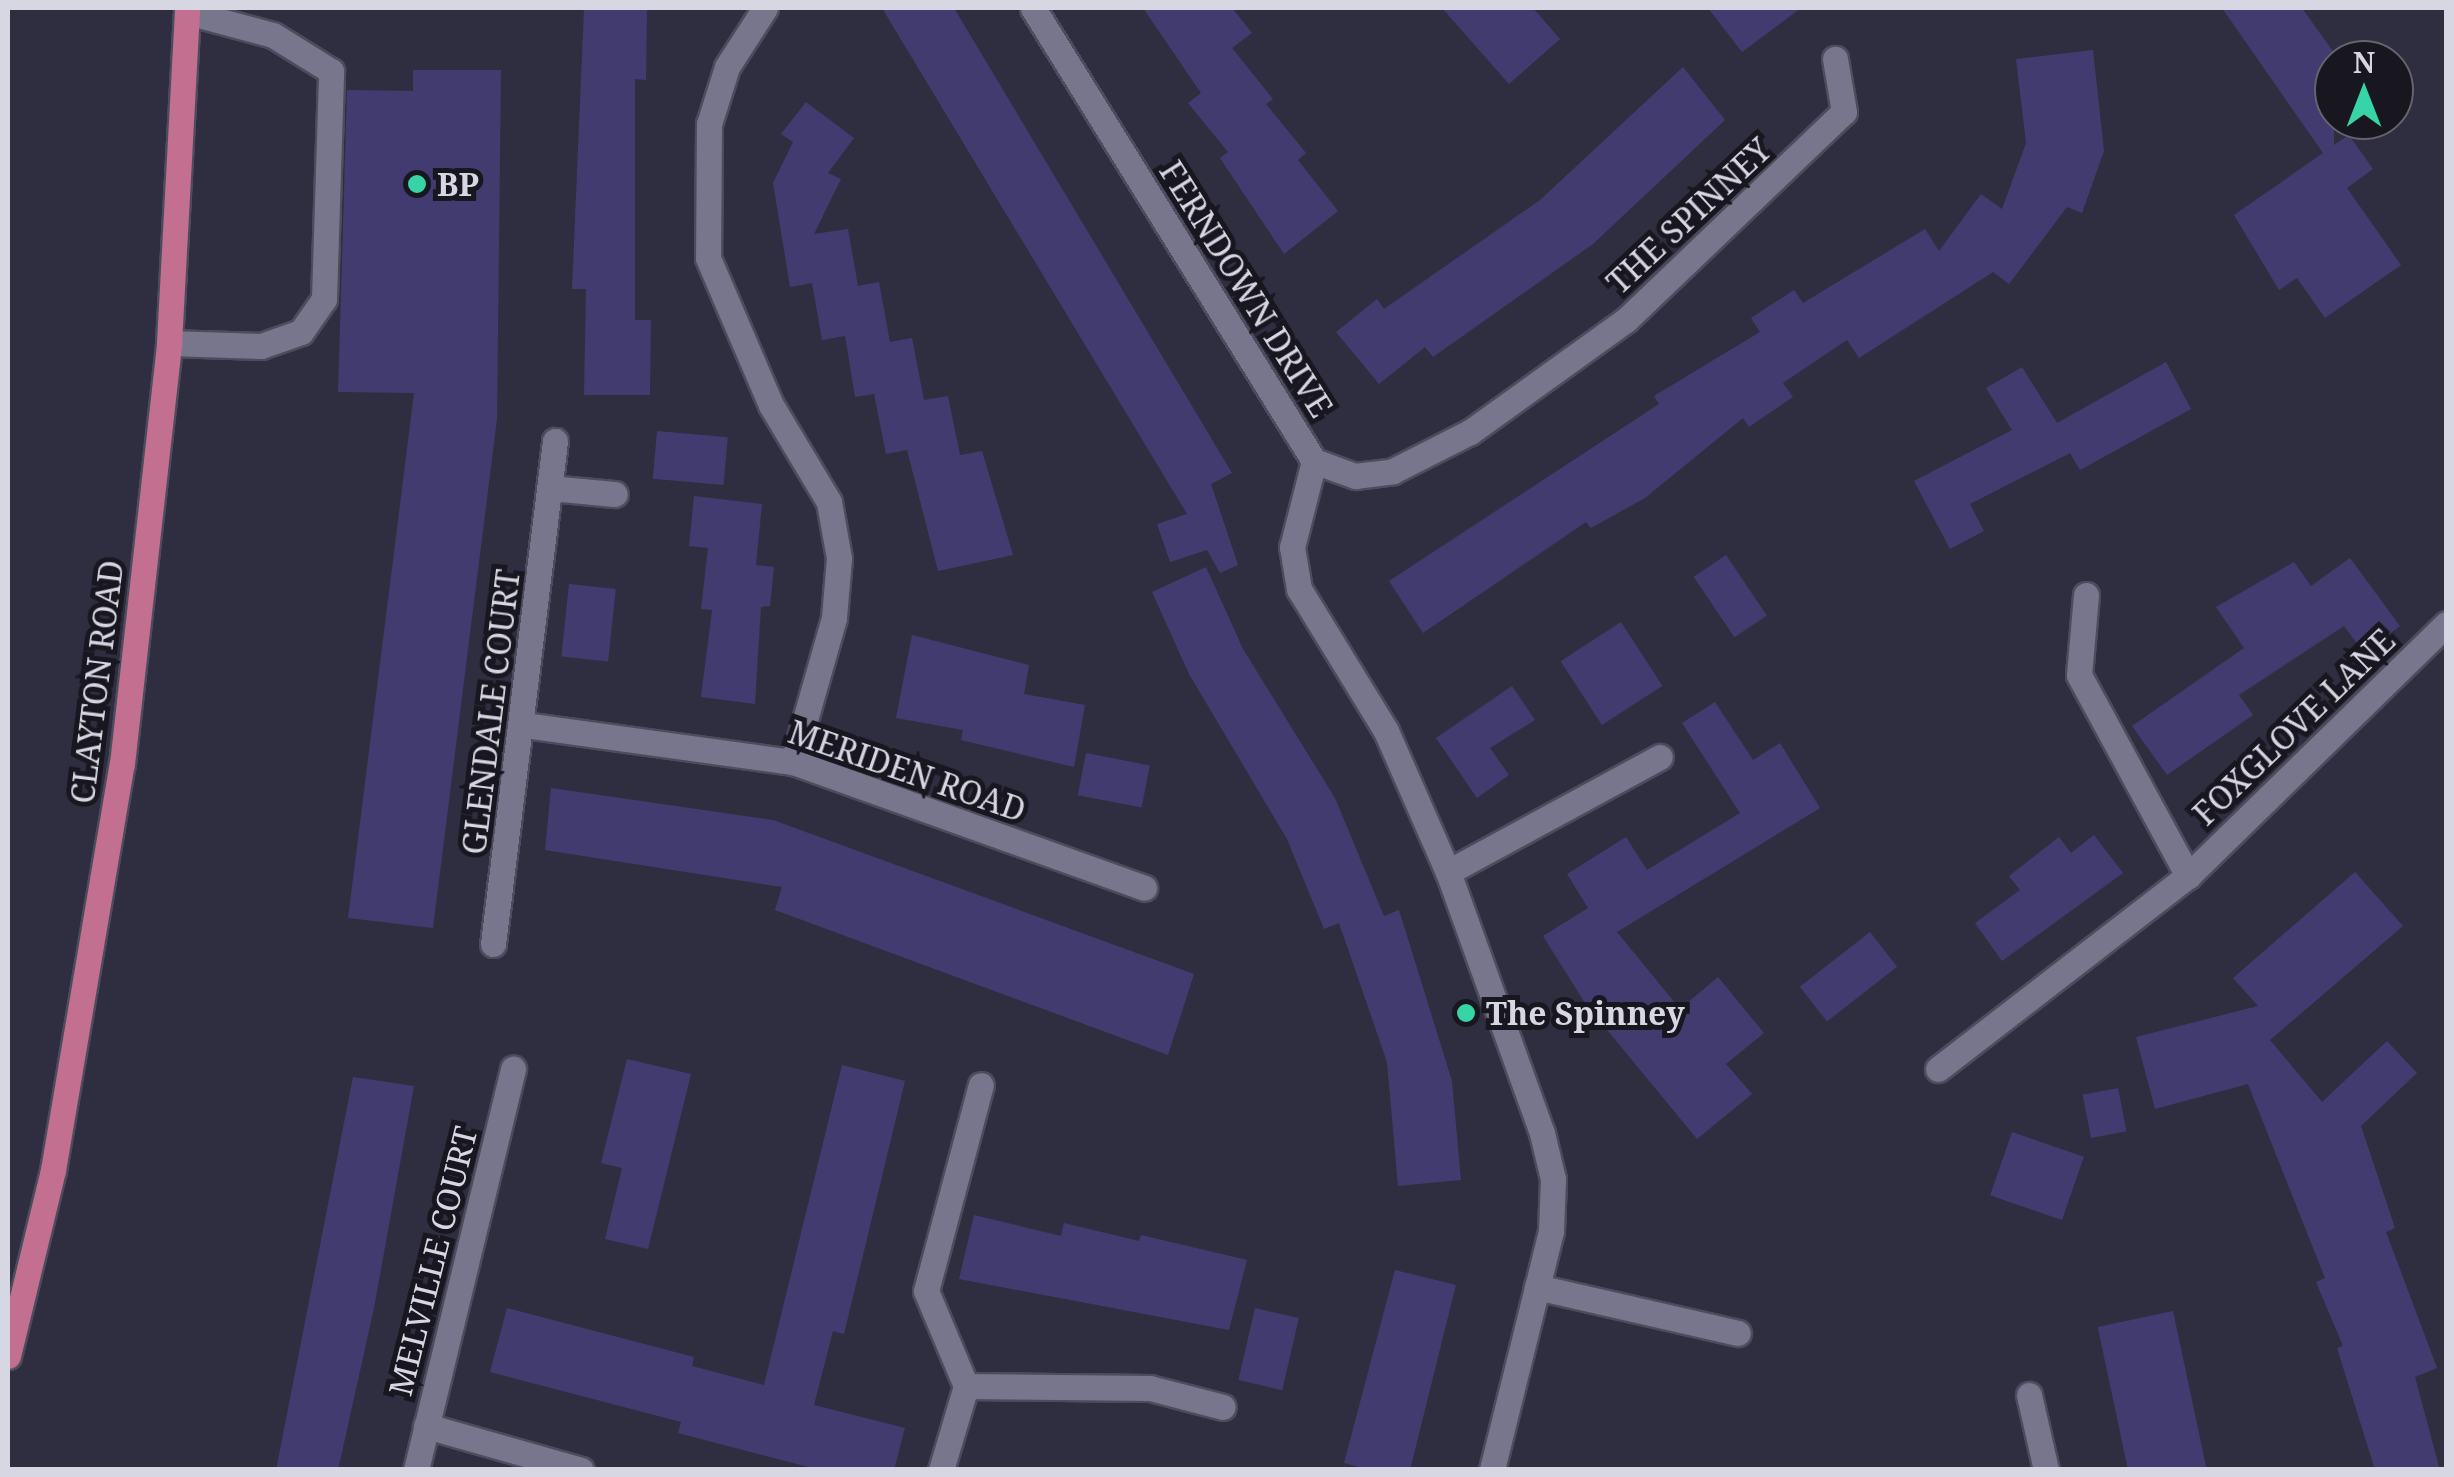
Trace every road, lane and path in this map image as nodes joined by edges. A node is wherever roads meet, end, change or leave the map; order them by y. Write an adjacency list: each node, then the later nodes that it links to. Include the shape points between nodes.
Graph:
1 (765, 8): 14 (street, via 727,67 708,124 708,258 771,406 829,502 839,558 834,618)
2 (1034, 8): 7 (street, FERNDOWN DRIVE)
3 (187, 10): 5 (main road, CLAYTON ROAD); 5 (street, via 273,35 332,71 324,299 301,332 261,346)
4 (1835, 59): 7 (street, THE SPINNEY, via 1844,112 1626,320 1470,432 1394,471 1355,476)
5 (169, 343): 24 (main road, CLAYTON ROAD, via 98,922 52,1170)
6 (556, 441): 8 (street, GLENDALE COURT)
7 (1314, 462): 15 (street, FERNDOWN DRIVE, via 1292,547 1299,590 1386,731)
8 (550, 488): 9 (street); 12 (street, GLENDALE COURT)
9 (615, 494)
10 (2086, 595): 16 (street, FOXGLOVE LANE, via 2079,676)
11 (2446, 624): 16 (street, FOXGLOVE LANE)
12 (525, 725): 14 (street, MERIDEN ROAD); 18 (street, GLENDALE COURT)
13 (1660, 757): 15 (street)
14 (793, 762): 17 (street, MERIDEN ROAD)
15 (1448, 872): 22 (street, FERNDOWN DRIVE, via 1553,1179 1551,1232)
16 (2188, 876): 20 (street, FOXGLOVE LANE)
17 (1144, 888)
18 (493, 944)
19 (513, 1068): 28 (street, MELVILLE COURT)
20 (1938, 1069)
21 (981, 1085): 25 (street, via 926,1292)
22 (1537, 1286): 23 (street); 32 (street, FERNDOWN DRIVE)
23 (1738, 1333)
24 (8, 1356)
25 (966, 1386): 27 (street, via 1150,1388); 31 (street)
26 (2029, 1395): 33 (street)
27 (1223, 1406)
28 (426, 1426): 29 (street, MELVILLE COURT); 30 (street)
29 (416, 1470)
30 (581, 1470)
31 (941, 1470)
32 (1492, 1470)
33 (2046, 1470)

